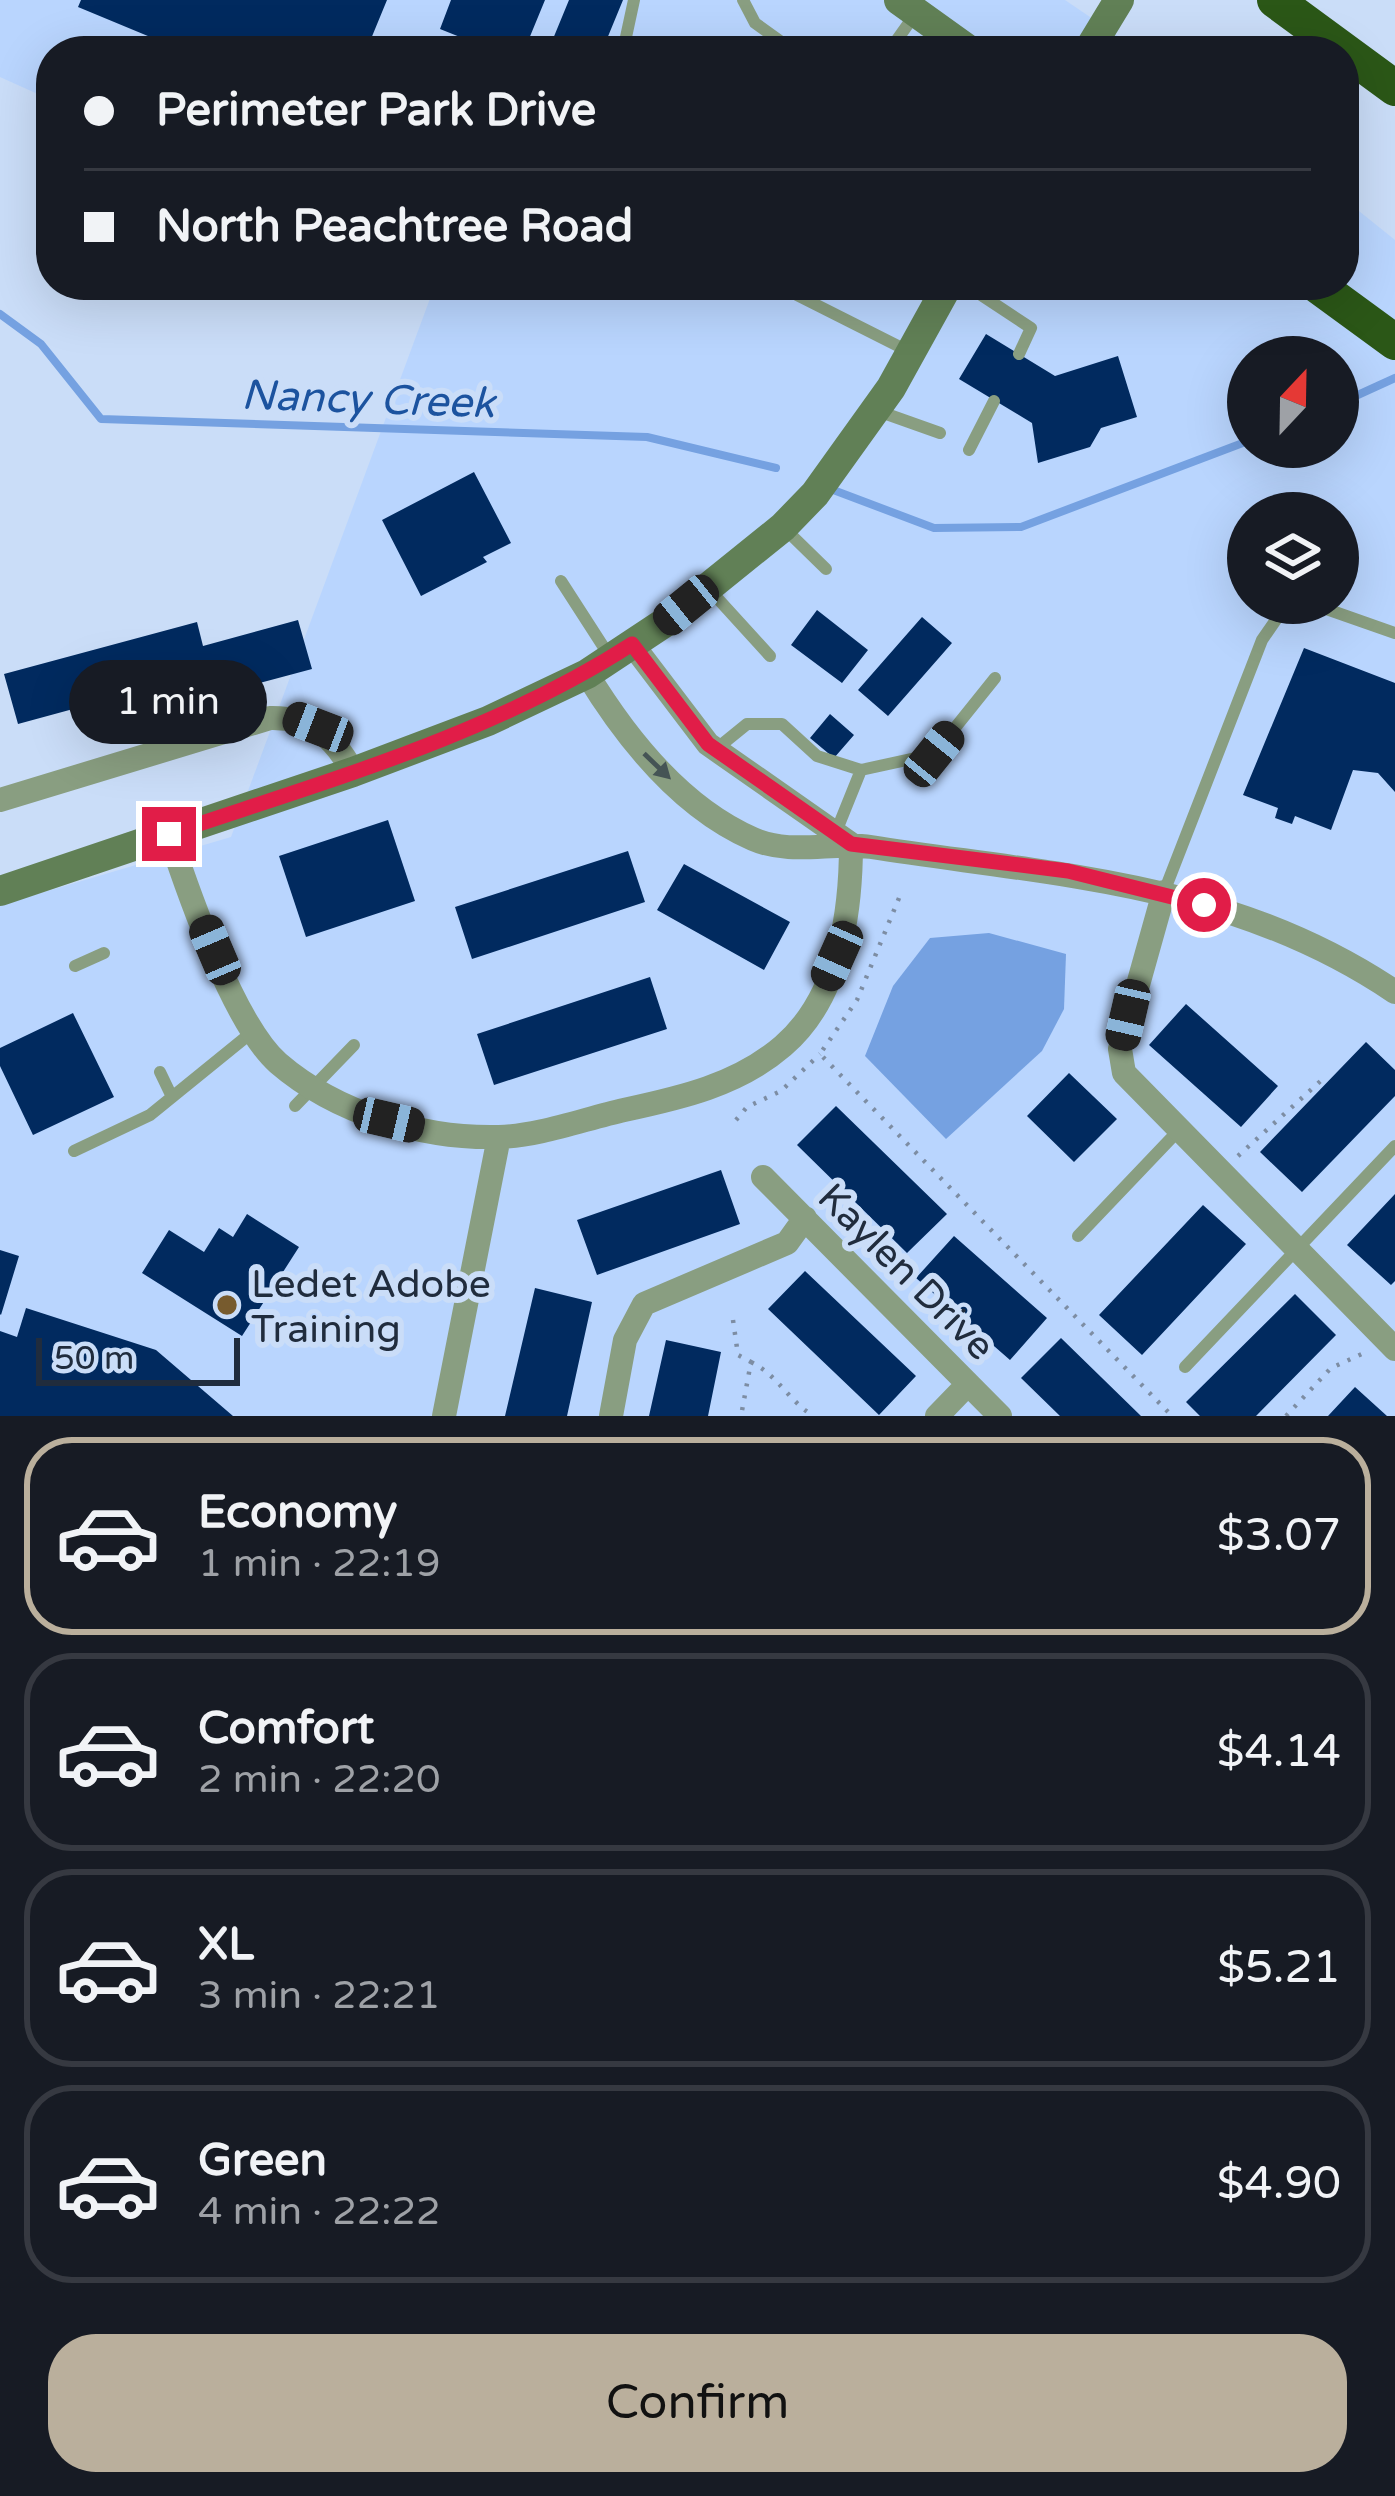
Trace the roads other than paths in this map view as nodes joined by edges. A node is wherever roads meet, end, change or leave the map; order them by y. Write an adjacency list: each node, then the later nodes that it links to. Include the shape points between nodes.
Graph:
1 (634, 0): 6 (lane)
2 (743, 0): 7 (lane)
3 (1119, 0): 10 (street)
4 (1275, 0): 11 (highway)
5 (908, 6): 8 (lane); 9 (street)
6 (626, 36)
7 (773, 36)
8 (900, 36)
9 (949, 36)
10 (1097, 36)
11 (1324, 36)
12 (1359, 62): 13 (highway)
13 (1395, 88)
14 (807, 300): 19 (lane)
15 (940, 300): 19 (street)
16 (989, 300): 20 (lane, via 1031,328)
17 (1338, 300): 18 (highway)
18 (1395, 342)
19 (910, 352): 22 (street)
20 (1019, 354)
21 (994, 400): 24 (lane)
22 (877, 410): 23 (lane); 25 (street)
23 (940, 434)
24 (969, 450)
25 (783, 527): 26 (lane); 28 (street)
26 (826, 569)
27 (561, 581): 31 (lane)
28 (708, 588): 30 (lane); 31 (street)
29 (1395, 633): 40 (lane, via 1315,605 1282,611 1262,640)
30 (770, 656)
31 (610, 658): 33 (street); 35 (street, via 488,721); 38 (street, one-way to 38, via 633,742 720,819 771,845)
32 (995, 678): 34 (lane, via 934,754)
33 (716, 750): 34 (lane, via 748,724 782,724 818,756); 38 (street)
34 (862, 770): 38 (lane)
35 (353, 772): 36 (street, via 318,727 271,718); 37 (street)
36 (0, 800)
37 (169, 834): 39 (street); 44 (street)
38 (844, 838): 40 (street); 50 (street, via 851,883 837,956 817,1003 784,1045 731,1080 683,1097)
39 (0, 891)
40 (1164, 892): 43 (street, via 1318,948); 49 (street, via 1120,1049 1124,1072)
41 (104, 953): 42 (lane)
42 (75, 966)
43 (1395, 992)
44 (251, 1033): 47 (lane); 48 (street)
45 (354, 1046): 48 (lane)
46 (160, 1072): 47 (lane)
47 (172, 1097): 52 (lane)
48 (303, 1097): 50 (street)
49 (1180, 1129): 55 (lane); 56 (street)
50 (500, 1137): 60 (street)
51 (1395, 1146): 56 (lane)
52 (74, 1151)
53 (763, 1177): 54 (street, Kaylen Drive)
54 (805, 1218): 59 (street, Kaylen Drive); 61 (street, via 787,1244 644,1304 625,1340)
55 (1078, 1236)
56 (1294, 1246): 57 (street); 58 (lane)
57 (1395, 1349)
58 (1185, 1367)
59 (968, 1384): 62 (street); 63 (street, Kaylen Drive)
60 (444, 1416)
61 (611, 1416)
62 (937, 1416)
63 (1000, 1416)

